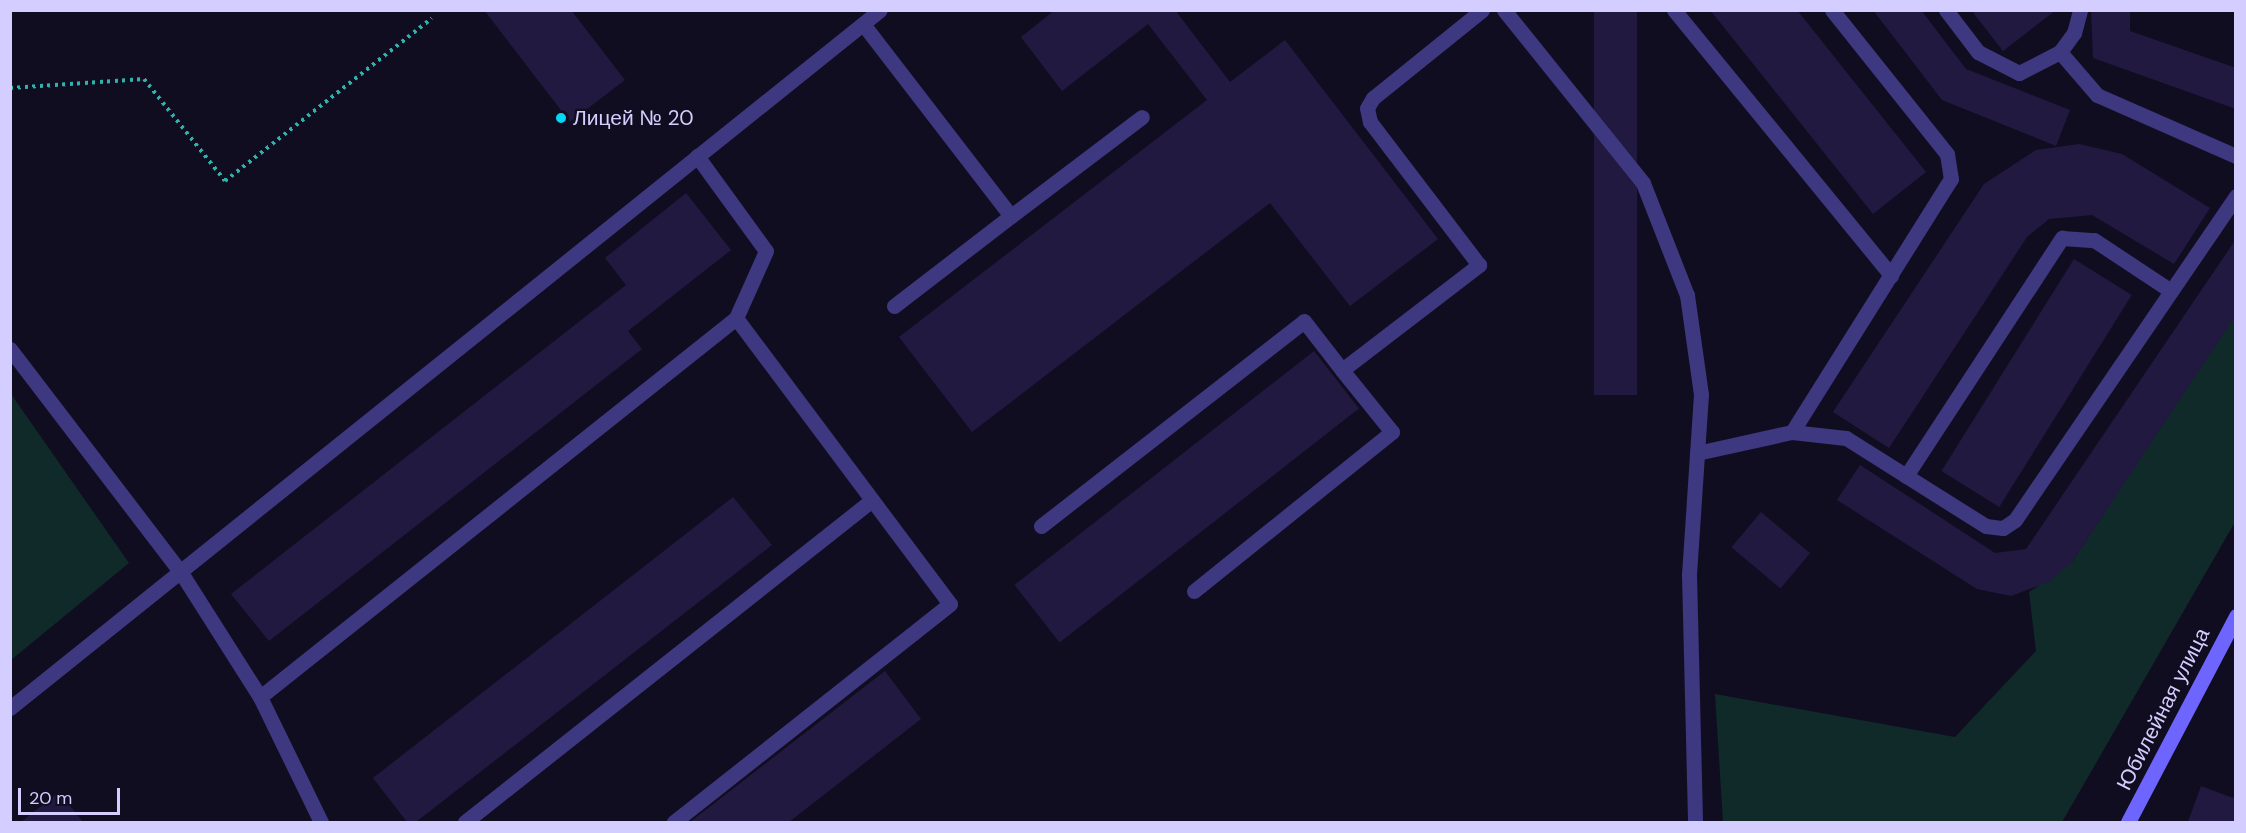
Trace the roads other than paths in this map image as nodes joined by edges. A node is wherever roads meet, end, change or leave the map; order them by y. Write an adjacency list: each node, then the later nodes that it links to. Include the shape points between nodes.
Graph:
1 (880, 10): 8 (street)
2 (1482, 10): 20 (street, via 1373,98 1367,108 1370,122 1479,265)
3 (1504, 10): 22 (street, via 1643,183 1687,295 1701,394)
4 (1674, 10): 15 (street)
5 (1832, 10): 15 (street, via 1947,154 1951,179)
6 (1946, 10): 9 (street, via 1994,64 2019,73)
7 (2080, 10): 9 (street)
8 (863, 24): 11 (street); 14 (street)
9 (2060, 52): 12 (street, via 2097,95)
10 (1142, 117): 14 (street)
11 (698, 156): 18 (street, via 766,250); 26 (street)
12 (2235, 156)
13 (2235, 196): 16 (street)
14 (1011, 216): 17 (street)
15 (1891, 275): 21 (street)
16 (2171, 291): 23 (street, via 2015,520 2003,528 1986,526); 23 (street, via 2094,240 2062,238)
17 (894, 306)
18 (736, 318): 24 (street); 29 (street)
19 (10, 349): 26 (street)
20 (1342, 370): 25 (street, via 1304,321); 27 (street, via 1392,432)
21 (1792, 432): 22 (street); 23 (street, via 1846,438)
22 (1697, 453): 34 (street, via 1689,574)
23 (1906, 476)
24 (872, 500): 32 (street); 33 (street, via 950,604)
25 (1041, 526)
26 (180, 570): 29 (street); 30 (street)
27 (1194, 591)
28 (2235, 616): 35 (street, Юбилейная улица)
29 (260, 697): 31 (street)
30 (10, 708)
31 (321, 822)
32 (465, 822)
33 (674, 822)
34 (1695, 822)
35 (2128, 822)

